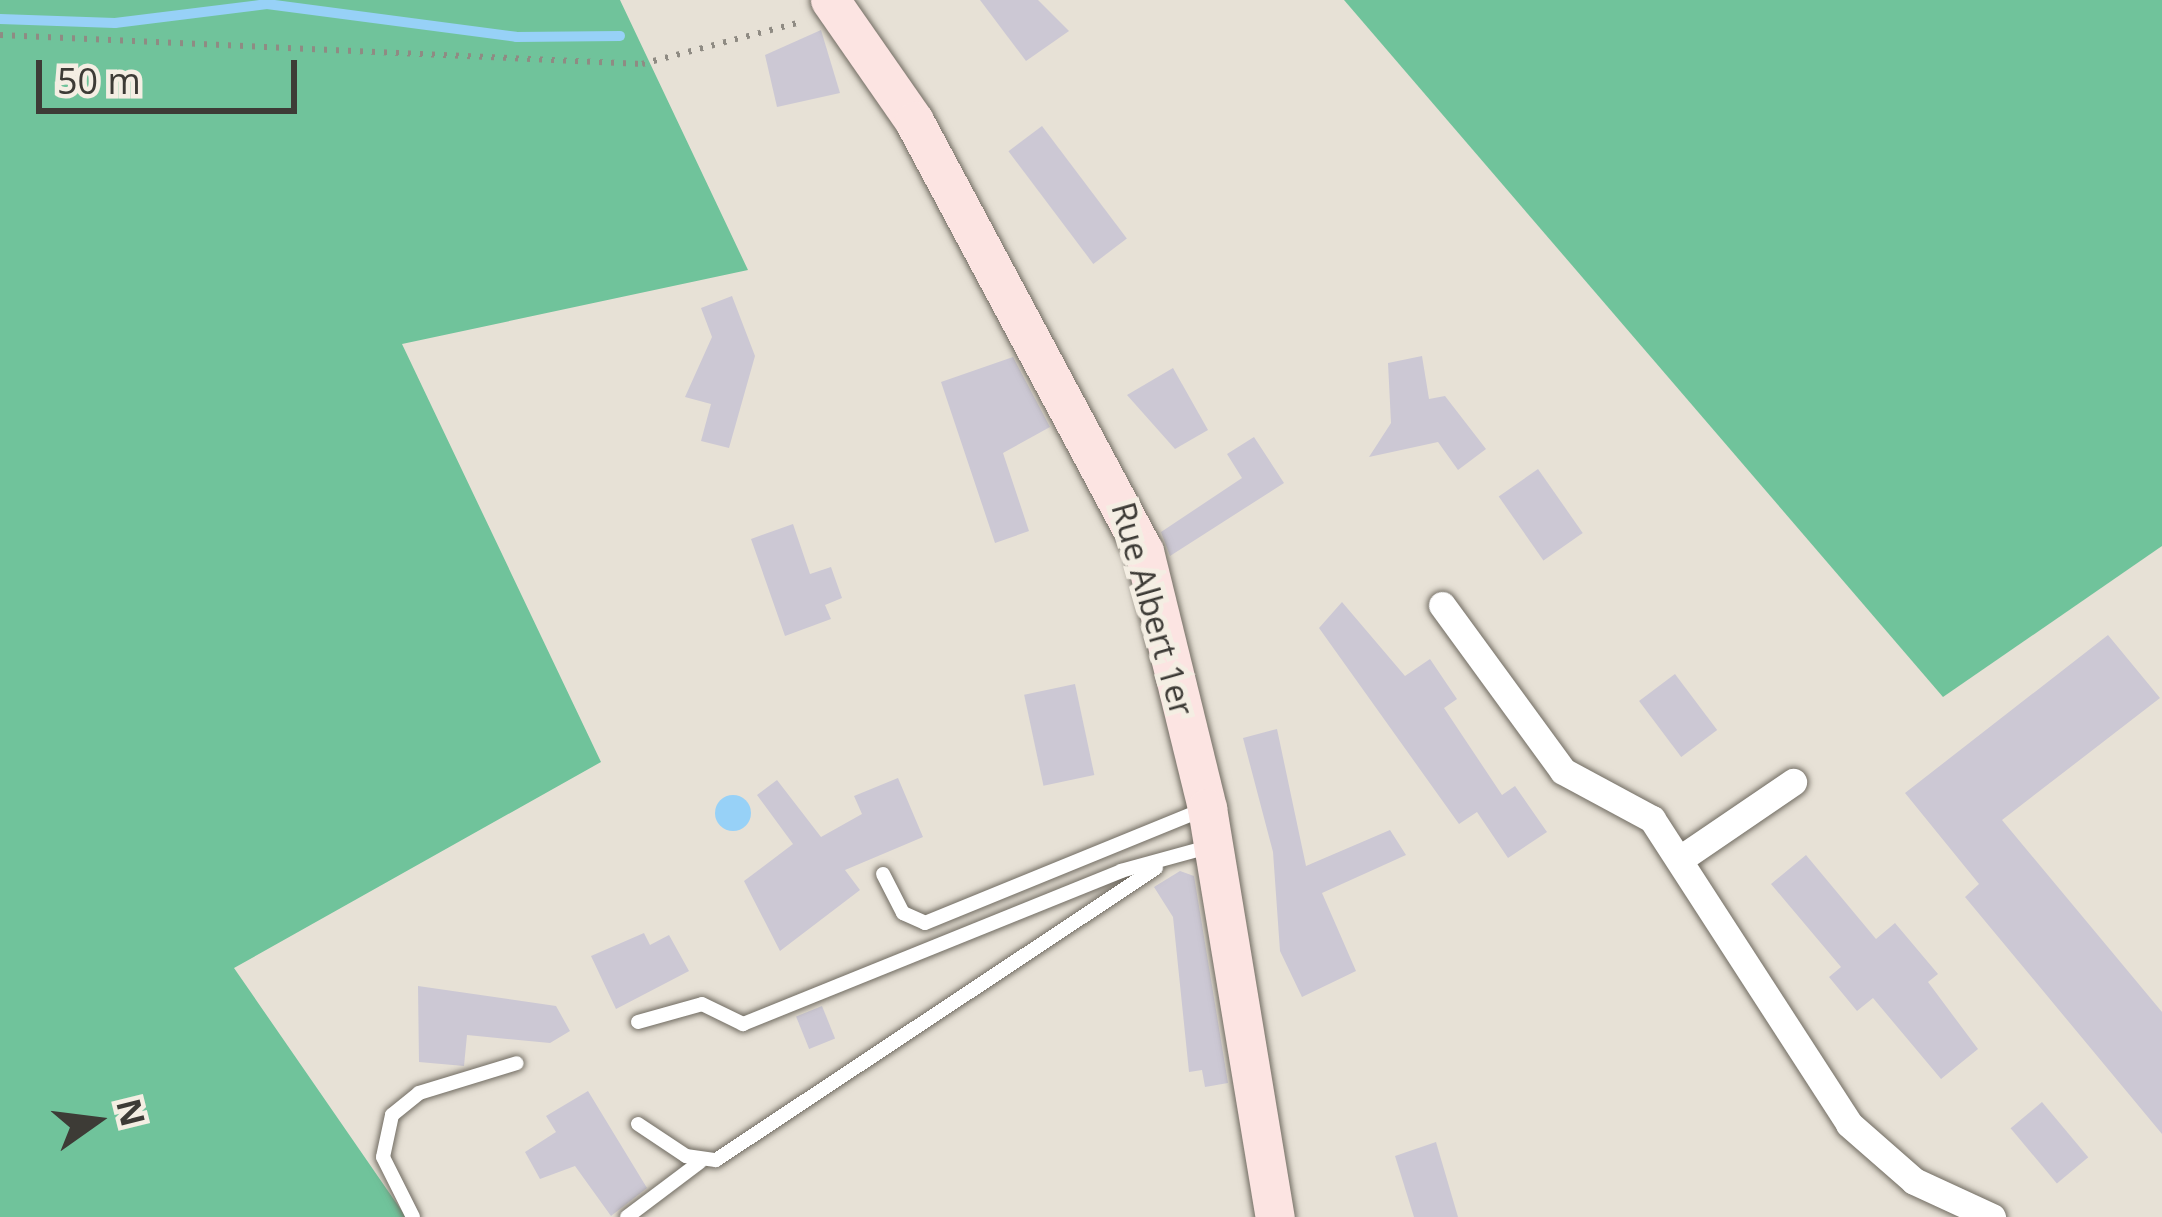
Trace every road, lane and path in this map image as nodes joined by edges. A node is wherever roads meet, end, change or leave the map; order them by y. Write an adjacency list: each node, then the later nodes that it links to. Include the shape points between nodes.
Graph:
1 (835, 6): 2 (path, via 642,64); 5 (street, Rue Albert 1er, via 914,121 1122,494)
2 (0, 35)
3 (1442, 605): 6 (street, via 1563,771 1652,819)
4 (1793, 782): 6 (street)
5 (1210, 827): 7 (lane); 8 (lane, via 925,923 903,913); 16 (street, Rue Albert 1er)
6 (1680, 859): 13 (street, via 1849,1124 1914,1181)
7 (1156, 868): 9 (lane, via 1121,871 742,1024 702,1004); 12 (lane)
8 (883, 874)
9 (638, 1022)
10 (517, 1063): 14 (lane, via 419,1093 392,1115 383,1157)
11 (638, 1124): 12 (lane)
12 (700, 1162): 15 (lane)
13 (1980, 1215)
14 (413, 1217)
15 (626, 1217)
16 (1275, 1217)

